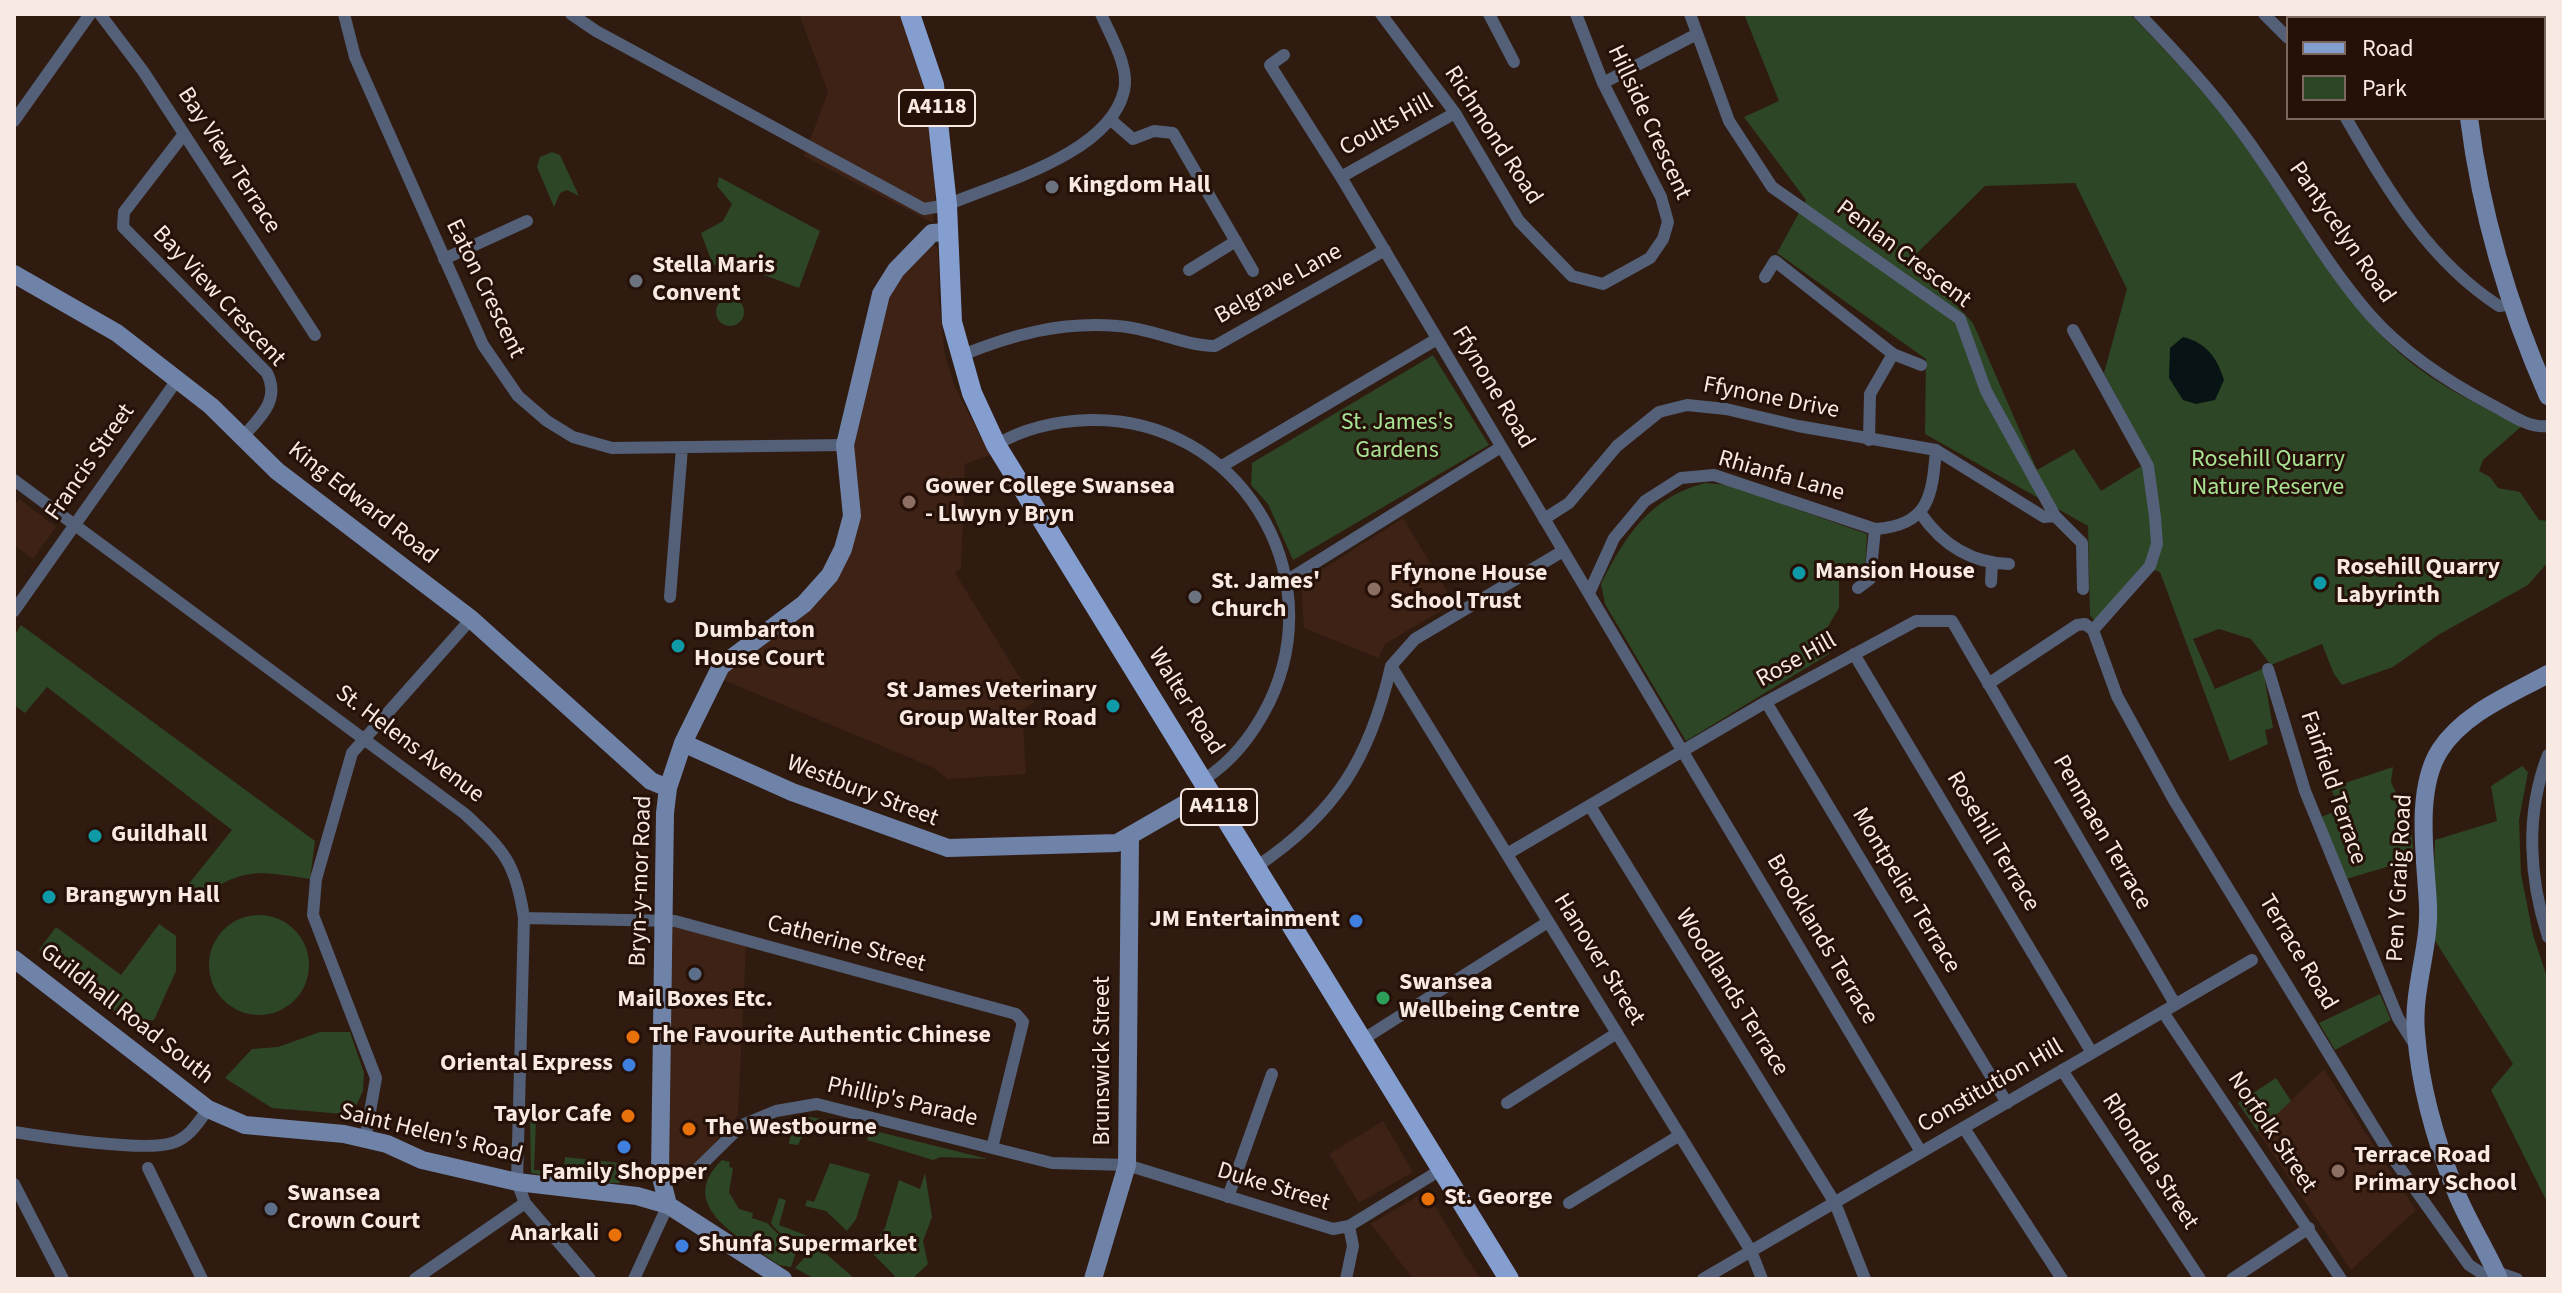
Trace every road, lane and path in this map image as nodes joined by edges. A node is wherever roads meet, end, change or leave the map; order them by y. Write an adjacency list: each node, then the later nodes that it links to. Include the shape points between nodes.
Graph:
1 (90, 14): 22 (street)
2 (100, 14): 23 (street, Bay View Terrace)
3 (344, 14): 30 (street, Eaton Crescent, via 355,57)
4 (571, 14): 25 (street, via 912,203 924,209)
5 (910, 14): 25 (main road, A4118, via 934,85)
6 (1101, 14): 19 (street, via 1123,69 1125,89)
7 (1381, 14): 18 (street, Richmond Road)
8 (1489, 14): 16 (street)
9 (1576, 14): 17 (street, Hillside Crescent)
10 (1690, 14): 13 (street, Penlan Crescent)
11 (2139, 14): 45 (street, Pantycelyn Road, via 2237,124 2371,316 2452,384 2524,422)
12 (2264, 14): 14 (street)
13 (1695, 35): 17 (street); 56 (street, Penlan Crescent, via 1729,121 1772,187 1960,319 1986,391)
14 (2286, 36)
15 (1284, 55): 24 (street, Ffynone Road, via 1270,65)
16 (1514, 62)
17 (1603, 83): 34 (street, Hillside Crescent, via 1661,197 1668,222 1650,258 1603,284)
18 (1455, 113): 24 (street, Coults Hill); 34 (street, Richmond Road, via 1519,221)
19 (1111, 120): 25 (street, via 1083,147); 28 (street, via 1130,145 1154,131 1173,133)
20 (2347, 120): 36 (street, via 2427,245 2478,292 2499,306)
21 (2469, 120): 36 (street, via 2491,234)
22 (14, 121)
23 (184, 134): 38 (street, Bay View Terrace); 46 (street, Bay View Crescent, via 124,212 123,227 267,373 273,384 268,409)
24 (1341, 177): 29 (street, Ffynone Road)
25 (947, 205): 27 (main road, Walter Road / A4118)
26 (527, 221): 30 (street)
27 (948, 232): 41 (main road, Walter Road / A4118, via 952,322); 48 (street, Bryn-y-mor Road, via 932,233 881,294)
28 (1236, 241): 31 (street); 32 (street)
29 (1385, 250): 39 (street, Ffynone Road); 41 (street, Belgrave Lane, via 1215,346 1119,326 1055,327 1010,335)
30 (444, 259): 51 (street, Eaton Crescent, via 498,371 547,421 573,437 612,448)
31 (1189, 270)
32 (1253, 271)
33 (14, 274): 43 (street, King Edward Road, via 117,333)
34 (1572, 276)
35 (1765, 277): 40 (street, via 1775,261)
36 (2513, 304): 44 (street)
37 (2073, 330): 71 (street, via 2148,466 2157,544 2150,566)
38 (315, 335)
39 (1437, 339): 50 (street, Ffynone Road); 53 (street)
40 (1893, 354): 42 (street); 47 (street, via 1870,394)
41 (960, 356): 49 (main road, Walter Road / A4118)
42 (1921, 365)
43 (177, 380): 46 (street, King Edward Road); 58 (street, Francis Street)
44 (2548, 396)
45 (2548, 426)
46 (242, 438): 70 (street, King Edward Road, via 277,471)
47 (1869, 440): 52 (street, Ffynone Drive); 57 (street, Ffynone Drive, via 1687,405 1659,412 1617,446 1569,503)
48 (845, 445): 51 (street, Eaton Crescent); 79 (street, Bryn-y-mor Road, via 852,516 830,575 804,604 721,666)
49 (996, 445): 53 (street, via 1060,421 1118,420 1173,435); 82 (main road, Walter Road / A4118)
50 (1501, 447): 57 (street, Ffynone Road); 63 (street)
51 (682, 448): 68 (street)
52 (1936, 450): 55 (street, via 1933,483); 56 (street, via 2044,517)
53 (1222, 466): 63 (street, via 1260,510)
54 (14, 480): 58 (street, St. Helens Avenue)
55 (1921, 514): 59 (street, via 1900,527); 61 (street, via 1938,537)
56 (2055, 516): 66 (street, Penlan Crescent, via 2082,543)
57 (1544, 519): 60 (street, Ffynone Road)
58 (75, 525): 69 (street, Francis Street); 78 (street, St. Helens Avenue)
59 (1875, 529): 65 (street, via 1870,579); 67 (street, Rhianfa Lane, via 1714,475 1681,478 1645,501 1614,538)
60 (1563, 551): 67 (street, Ffynone Road); 73 (street, via 1415,639)
61 (1992, 564): 62 (street); 64 (street)
62 (2009, 564)
63 (1286, 581): 82 (street, via 1291,620 1282,677 1257,729)
64 (1991, 582)
65 (1858, 588)
66 (2083, 589)
67 (1589, 593): 80 (street, Ffynone Road)
68 (670, 597)
69 (14, 611)
70 (471, 619): 78 (street); 83 (street, King Edward Road, via 651,781)
71 (2089, 627): 76 (street, via 2077,625); 125 (street, Terrace Road, via 2117,696 2174,800 2390,1154 2469,1265)
72 (1854, 654): 76 (street, Rose Hill, via 1916,621 1952,621); 77 (street, Rose Hill); 99 (street, Rosehill Terrace)
73 (1391, 666): 86 (street, Hanover Street); 87 (street, via 1360,761 1341,791 1319,819)
74 (2268, 669): 98 (street, Fairfield Terrace, via 2305,791 2398,1018)
75 (2548, 674): 98 (street, Pen Y Graig Road, via 2464,721 2434,761 2424,812 2428,910 2415,1013)
76 (1988, 684): 94 (street, Penmaen Terrace)
77 (1766, 702): 80 (street, Rose Hill); 103 (street, Montpelier Terrace)
78 (365, 739): 88 (street, St. Helens Avenue, via 498,844 518,878); 108 (street, via 352,753 334,808 313,915 376,1078)
79 (683, 743): 83 (street, Bryn-y-mor Road); 85 (street, Westbury Street, via 934,846 1117,843)
80 (1682, 751): 84 (street, Rose Hill); 110 (street, Brooklands Terrace)
81 (2548, 755): 91 (street, via 2531,832)
82 (1206, 785): 85 (street, Westbury Street); 87 (main road, Walter Road / A4118)
83 (668, 788): 89 (street, Bryn-y-mor Road)
84 (1590, 806): 86 (street, Rose Hill); 120 (street, Woodlands Terrace)
85 (1130, 838): 111 (street, Brunswick Street)
86 (1507, 854): 90 (street, Hanover Street)
87 (1256, 867): 97 (main road, Walter Road / A4118)
88 (524, 918): 89 (street, Catherine Street); 115 (street, St. Helens Avenue)
89 (663, 921): 109 (street, Catherine Street, via 1021,1017); 121 (street, Bryn-y-mor Road, via 660,1173)
90 (1548, 922): 96 (street, Hanover Street); 97 (street)
91 (2548, 937)
92 (14, 959): 104 (street, Guildhall Road South)
93 (2252, 960): 94 (street, Constitution Hill)
94 (2175, 1004): 95 (street, Constitution Hill)
95 (2163, 1012): 99 (street, Constitution Hill); 123 (street, Norfolk Street)
96 (1617, 1033): 102 (street); 107 (street, Hanover Street)
97 (1362, 1040): 113 (main road, Walter Road / A4118)
98 (2418, 1051): 125 (street, Pen Y Graig Road, via 2432,1126 2456,1193)
99 (2092, 1053): 100 (street, Constitution Hill)
100 (2062, 1070): 103 (street, Constitution Hill); 139 (street, Rhondda Street)
101 (1272, 1074): 117 (street)
102 (1507, 1103)
103 (2007, 1103): 105 (street, Constitution Hill)
104 (208, 1109): 106 (street, via 191,1132 171,1144 60,1140); 108 (street, Saint Helen's Road, via 245,1125)
105 (1964, 1128): 110 (street, Constitution Hill); 138 (street)
106 (14, 1132)
107 (1680, 1135): 119 (street); 124 (street, Hanover Street)
108 (365, 1140): 115 (street, Saint Helen's Road, via 422,1160)
109 (992, 1148): 111 (street, Phillip's Parade, via 1052,1163); 114 (street, Phillip's Parade, via 834,1107 802,1105 742,1125)
110 (1921, 1152): 120 (street, Constitution Hill)
111 (1127, 1165): 117 (street, Duke Street); 132 (street, Brunswick Street)
112 (148, 1168): 127 (street)
113 (1442, 1169): 122 (street, Duke Street); 134 (main road, Walter Road / A4118)
114 (690, 1176)
115 (517, 1182): 118 (street); 121 (street, Saint Helen's Road, via 637,1196)
116 (14, 1184): 126 (street)
117 (1228, 1197): 122 (street, Duke Street, via 1333,1229)
118 (525, 1203): 128 (street); 129 (street)
119 (1569, 1203)
120 (1835, 1203): 124 (street, Constitution Hill); 137 (street, Woodlands Terrace)
121 (668, 1205): 130 (street); 131 (street, Saint Helen's Road)
122 (1349, 1226): 133 (street, via 1353,1246)
123 (2309, 1228): 140 (street); 141 (street, Norfolk Street)
124 (1751, 1251): 135 (street, Constitution Hill); 136 (street, Hanover Street)
125 (2497, 1276): 142 (street, Terrace Road)
126 (63, 1279)
127 (202, 1279)
128 (415, 1279)
129 (590, 1279)
130 (634, 1279)
131 (783, 1279)
132 (1093, 1279)
133 (1346, 1279)
134 (1509, 1279)
135 (1703, 1279)
136 (1762, 1279)
137 (1865, 1279)
138 (2062, 1279)
139 (2200, 1279)
140 (2232, 1279)
141 (2341, 1279)
142 (2517, 1279)

